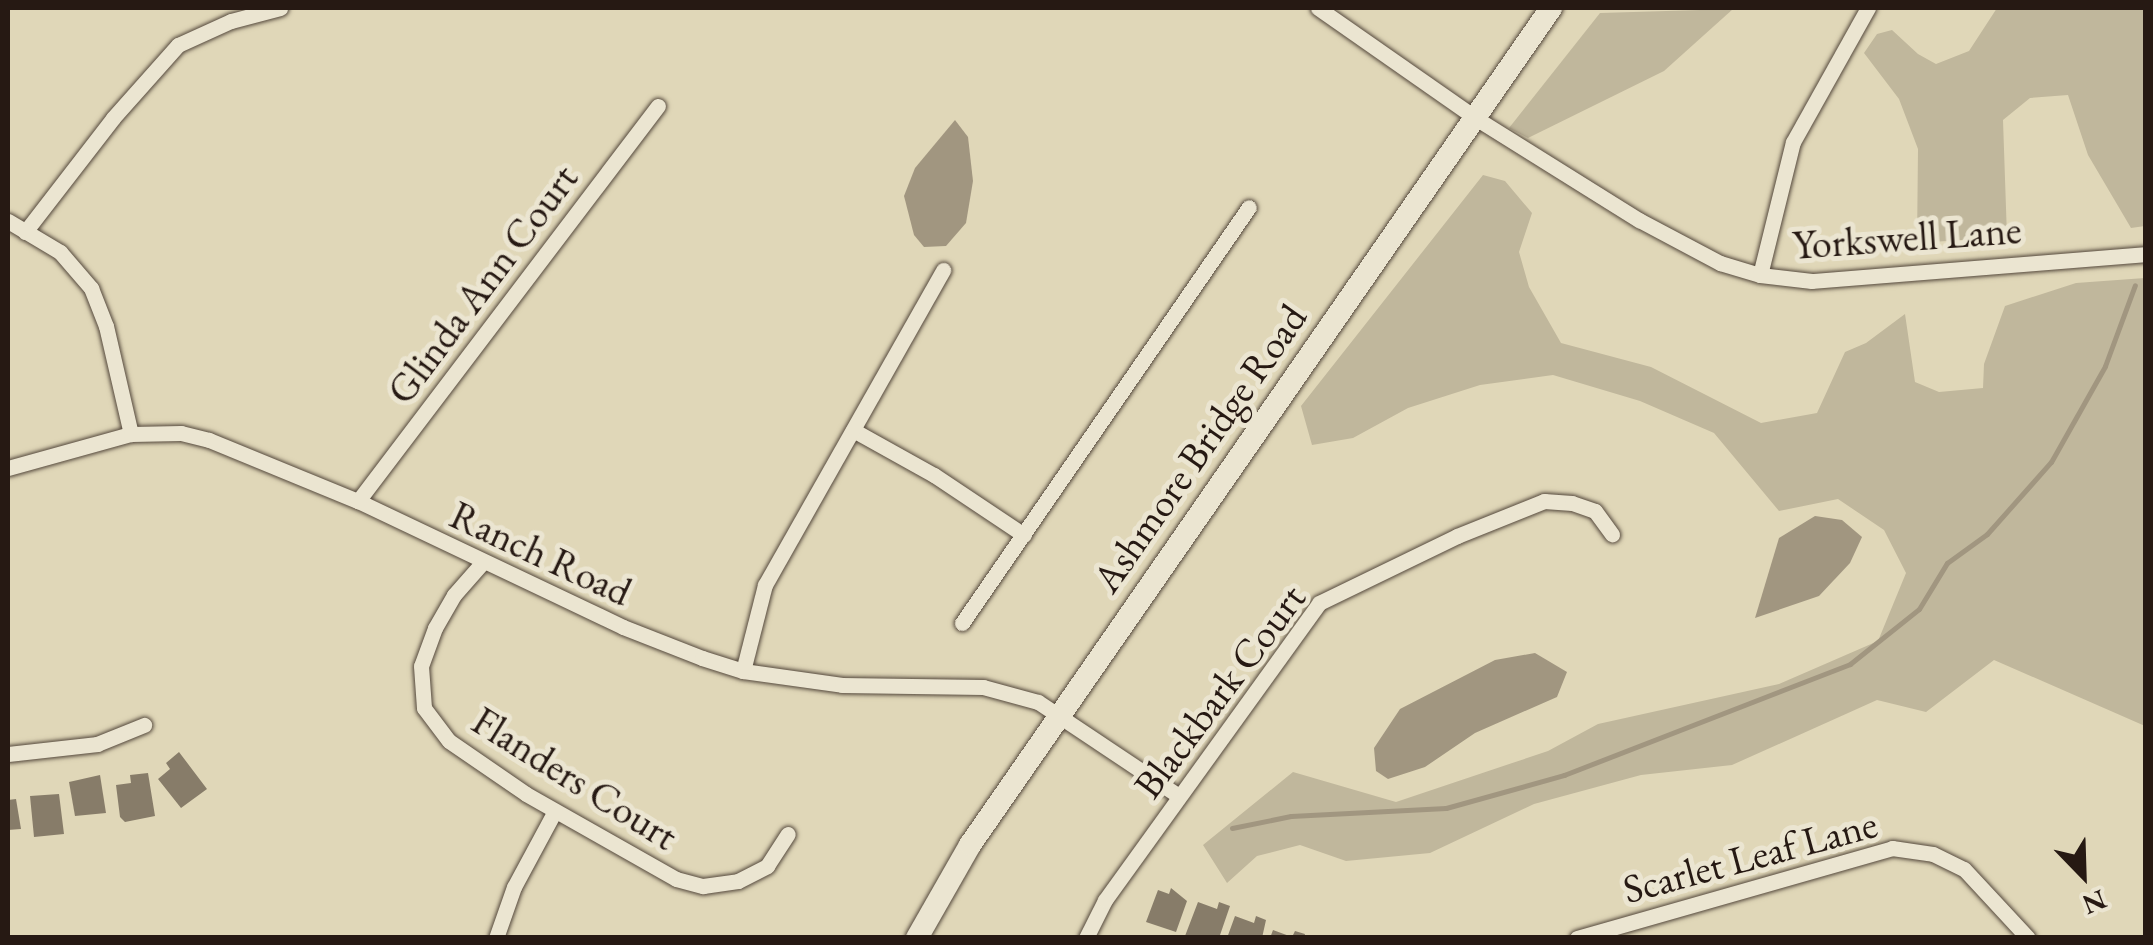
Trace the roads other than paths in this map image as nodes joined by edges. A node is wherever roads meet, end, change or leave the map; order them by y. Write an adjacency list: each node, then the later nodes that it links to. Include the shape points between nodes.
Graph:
1 (280, 8): 9 (street, via 178,45)
2 (1318, 8): 6 (street, Yorkswell Lane)
3 (1551, 8): 6 (main road, Ashmore Bridge Road)
4 (1868, 8): 12 (street, via 1793,142)
5 (658, 106): 16 (street, Glinda Ann Court)
6 (1474, 117): 12 (street, Yorkswell Lane, via 1640,220 1720,264); 22 (main road, Ashmore Bridge Road)
7 (1249, 207): 18 (street)
8 (8, 221): 9 (street)
9 (25, 232): 14 (street, via 60,252 91,288)
10 (2146, 254): 12 (street, Yorkswell Lane, via 1812,281)
11 (943, 270): 13 (street)
12 (1760, 275)
13 (852, 430): 18 (street); 21 (street, via 765,585)
14 (131, 434): 15 (street, Ranch Road); 16 (street, Ranch Road, via 209,440)
15 (8, 468)
16 (358, 501): 19 (street, Ranch Road)
17 (1612, 534): 25 (street, Blackbark Court, via 1594,511 1544,502 1338,590 1304,619)
18 (1024, 535): 20 (street)
19 (483, 562): 21 (street, Ranch Road, via 623,627); 26 (street, Flanders Court, via 435,628 421,666 421,698 449,742)
20 (962, 623)
21 (743, 670): 22 (street, Ranch Road, via 886,688 983,687)
22 (1060, 714): 25 (street, Ranch Road); 29 (main road, Ashmore Bridge Road, via 970,845)
23 (144, 726): 24 (street, via 98,744)
24 (8, 754)
25 (1179, 796): 30 (street, Blackbark Court, via 1096,913)
26 (555, 811): 27 (street, Flanders Court, via 676,879 702,886 753,875 779,853); 28 (street, via 514,886)
27 (788, 834)
28 (496, 938)
29 (917, 938)
30 (1086, 938)
31 (1577, 938): 32 (street, Scarlet Leaf Lane, via 1892,848 1932,854 1964,869)
32 (2028, 938)

